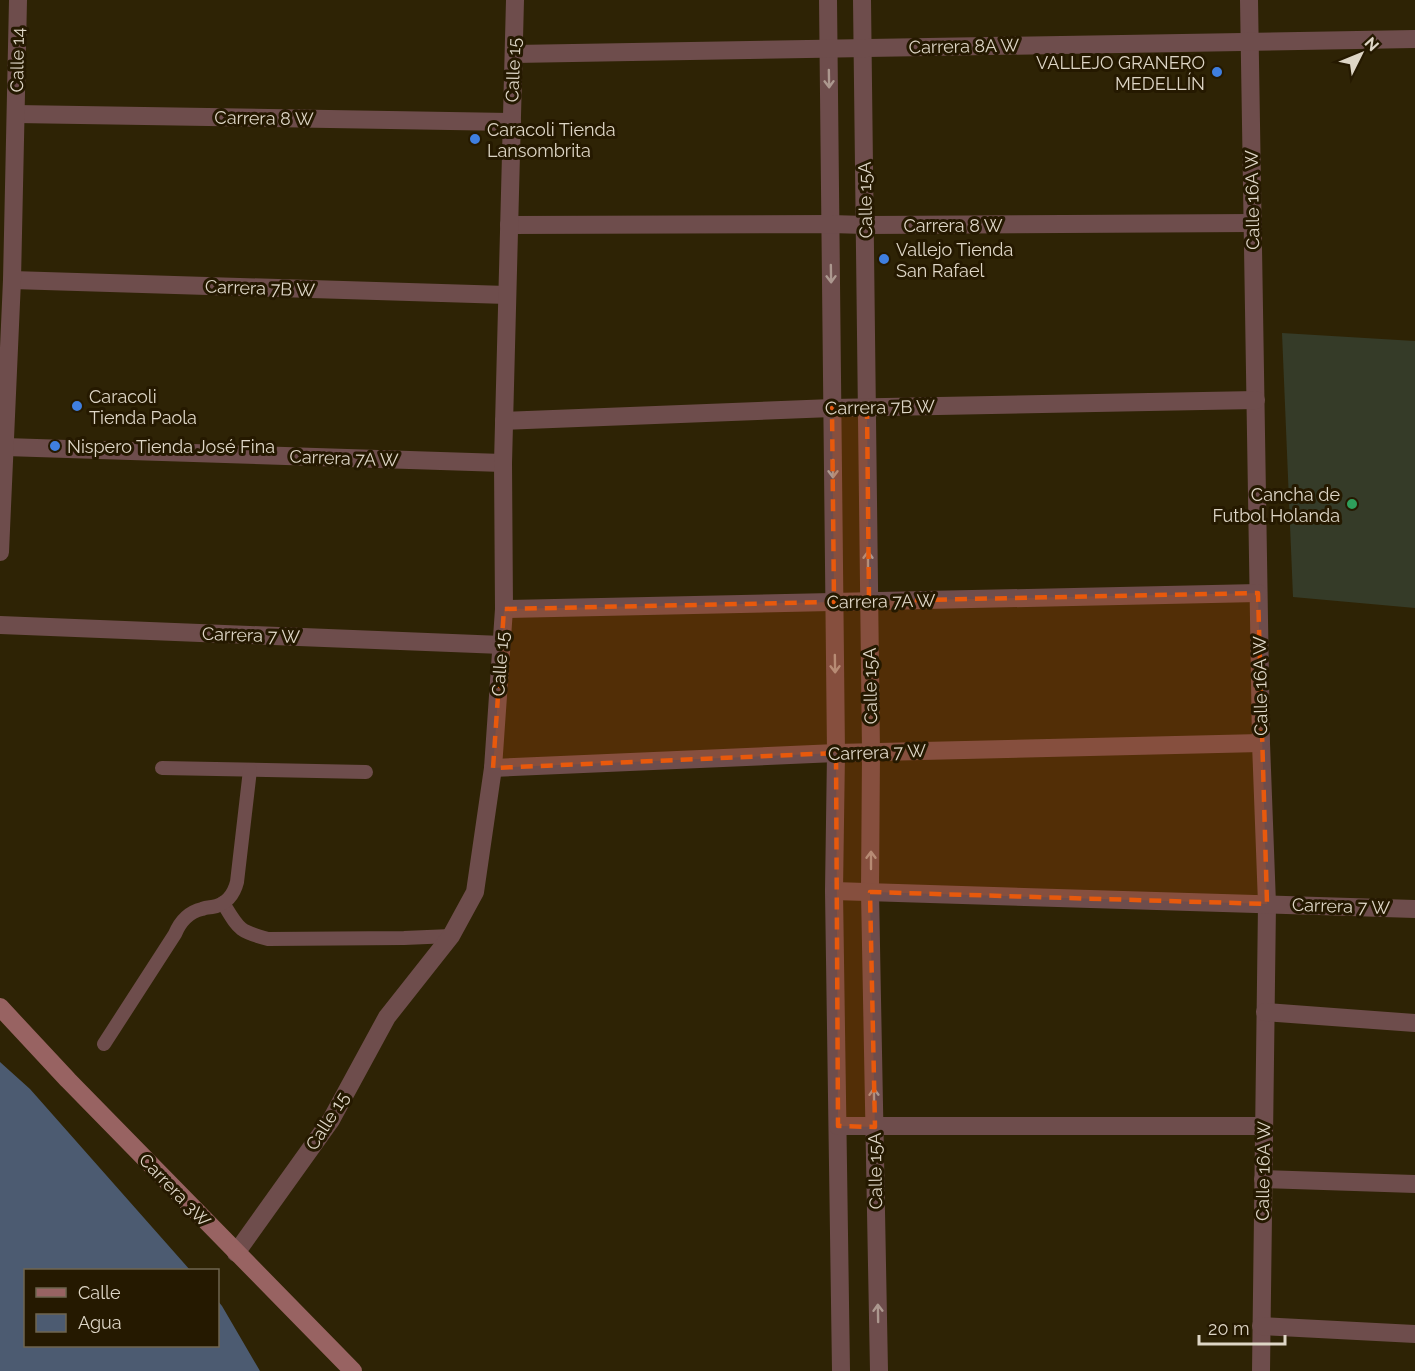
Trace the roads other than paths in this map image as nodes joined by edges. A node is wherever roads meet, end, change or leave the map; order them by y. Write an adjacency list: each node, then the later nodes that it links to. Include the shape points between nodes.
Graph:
1 (18, 0): 11 (street, Calle 14)
2 (515, 0): 10 (street, Calle 15)
3 (828, 0): 9 (street, Calle 15A)
4 (862, 0): 8 (street, Calle 15A)
5 (1249, 0): 7 (street, Calle 16A W)
6 (1415, 39): 7 (street, Carrera 8A W)
7 (1250, 41): 8 (street, Carrera 8A W); 14 (street, Calle 16A W)
8 (863, 48): 9 (street, Carrera 8A W); 17 (street, Calle 15A)
9 (829, 49): 10 (street, Carrera 8A W); 15 (street, Calle 15A, one-way to 15)
10 (514, 54): 12 (street, Calle 15)
11 (16, 114): 12 (street, Carrera 8 W); 13 (street, Calle 14)
12 (512, 122): 16 (street, Calle 15)
13 (7, 158): 18 (street, Calle 14)
14 (1253, 223): 17 (street, Carrera 8 W); 20 (street, Calle 16A W)
15 (831, 224): 16 (street, Carrera 8 W); 17 (street, Carrera 8 W); 22 (street, Calle 15A, one-way to 22)
16 (509, 225): 19 (street, Calle 15)
17 (865, 225): 21 (street, Calle 15A)
18 (12, 280): 19 (street, Carrera 7B W); 24 (street, Calle 14)
19 (507, 295): 23 (street, Calle 15)
20 (1256, 400): 21 (street, Carrera 7B W); 27 (street, Calle 16A W)
21 (867, 407): 22 (street, Carrera 7B W); 28 (street, Calle 15A, one-way to 21)
22 (832, 408): 23 (street, Carrera 7B W); 29 (street, Calle 15A, one-way to 29)
23 (504, 421): 25 (street, Calle 15)
24 (5, 447): 25 (street, Carrera 7A W); 26 (street, Calle 14)
25 (503, 463): 30 (street, Calle 15)
26 (0, 552)
27 (1258, 593): 28 (street, Carrera 7A W); 33 (street, Calle 16A W)
28 (869, 601): 29 (street, Carrera 7A W); 34 (street, Calle 15A)
29 (834, 602): 30 (street, Carrera 7A W); 35 (street, Calle 15A, one-way to 35)
30 (504, 609): 32 (street, Calle 15)
31 (0, 625): 32 (street, Carrera 7 W)
32 (502, 645): 37 (street, Calle 15)
33 (1261, 743): 34 (street, Carrera 7 W); 43 (street, Calle 16A W)
34 (871, 752): 35 (street, Carrera 7 W); 41 (street, Calle 15A, one-way to 34)
35 (836, 753): 37 (street, Carrera 7 W); 40 (street, Calle 15A)
36 (162, 768): 38 (lane)
37 (493, 768): 45 (street, Calle 15, via 475,892)
38 (250, 770): 39 (lane); 42 (lane, via 237,882 231,897)
39 (366, 772)
40 (834, 891): 41 (street, Carrera 7 W); 50 (street, Calle 15A)
41 (870, 891): 43 (street, Carrera 7 W); 52 (street, Calle 15A, one-way to 41)
42 (223, 903): 45 (lane, via 237,927 268,939); 49 (lane, via 194,912 179,925)
43 (1267, 904): 44 (street, Carrera 7 W); 47 (street, Calle 16A W)
44 (1415, 909)
45 (451, 936): 55 (street, Calle 15, via 387,1017 331,1120)
46 (0, 1007): 55 (street, Carrera 3W)
47 (1265, 1012): 48 (street); 51 (street, Calle 16A W)
48 (1415, 1023)
49 (104, 1044)
50 (838, 1126): 52 (street); 59 (street, Calle 15A)
51 (1264, 1126): 52 (street); 53 (street, Calle 16A W)
52 (875, 1127): 60 (street, Calle 15A, one-way to 52)
53 (1263, 1179): 54 (street); 56 (street, Calle 16A W)
54 (1415, 1184)
55 (236, 1252): 58 (street, Carrera 3W)
56 (1261, 1326): 57 (street); 61 (street, Calle 16A W)
57 (1415, 1334)
58 (353, 1371)
59 (841, 1371)
60 (879, 1371)
61 (1261, 1371)

